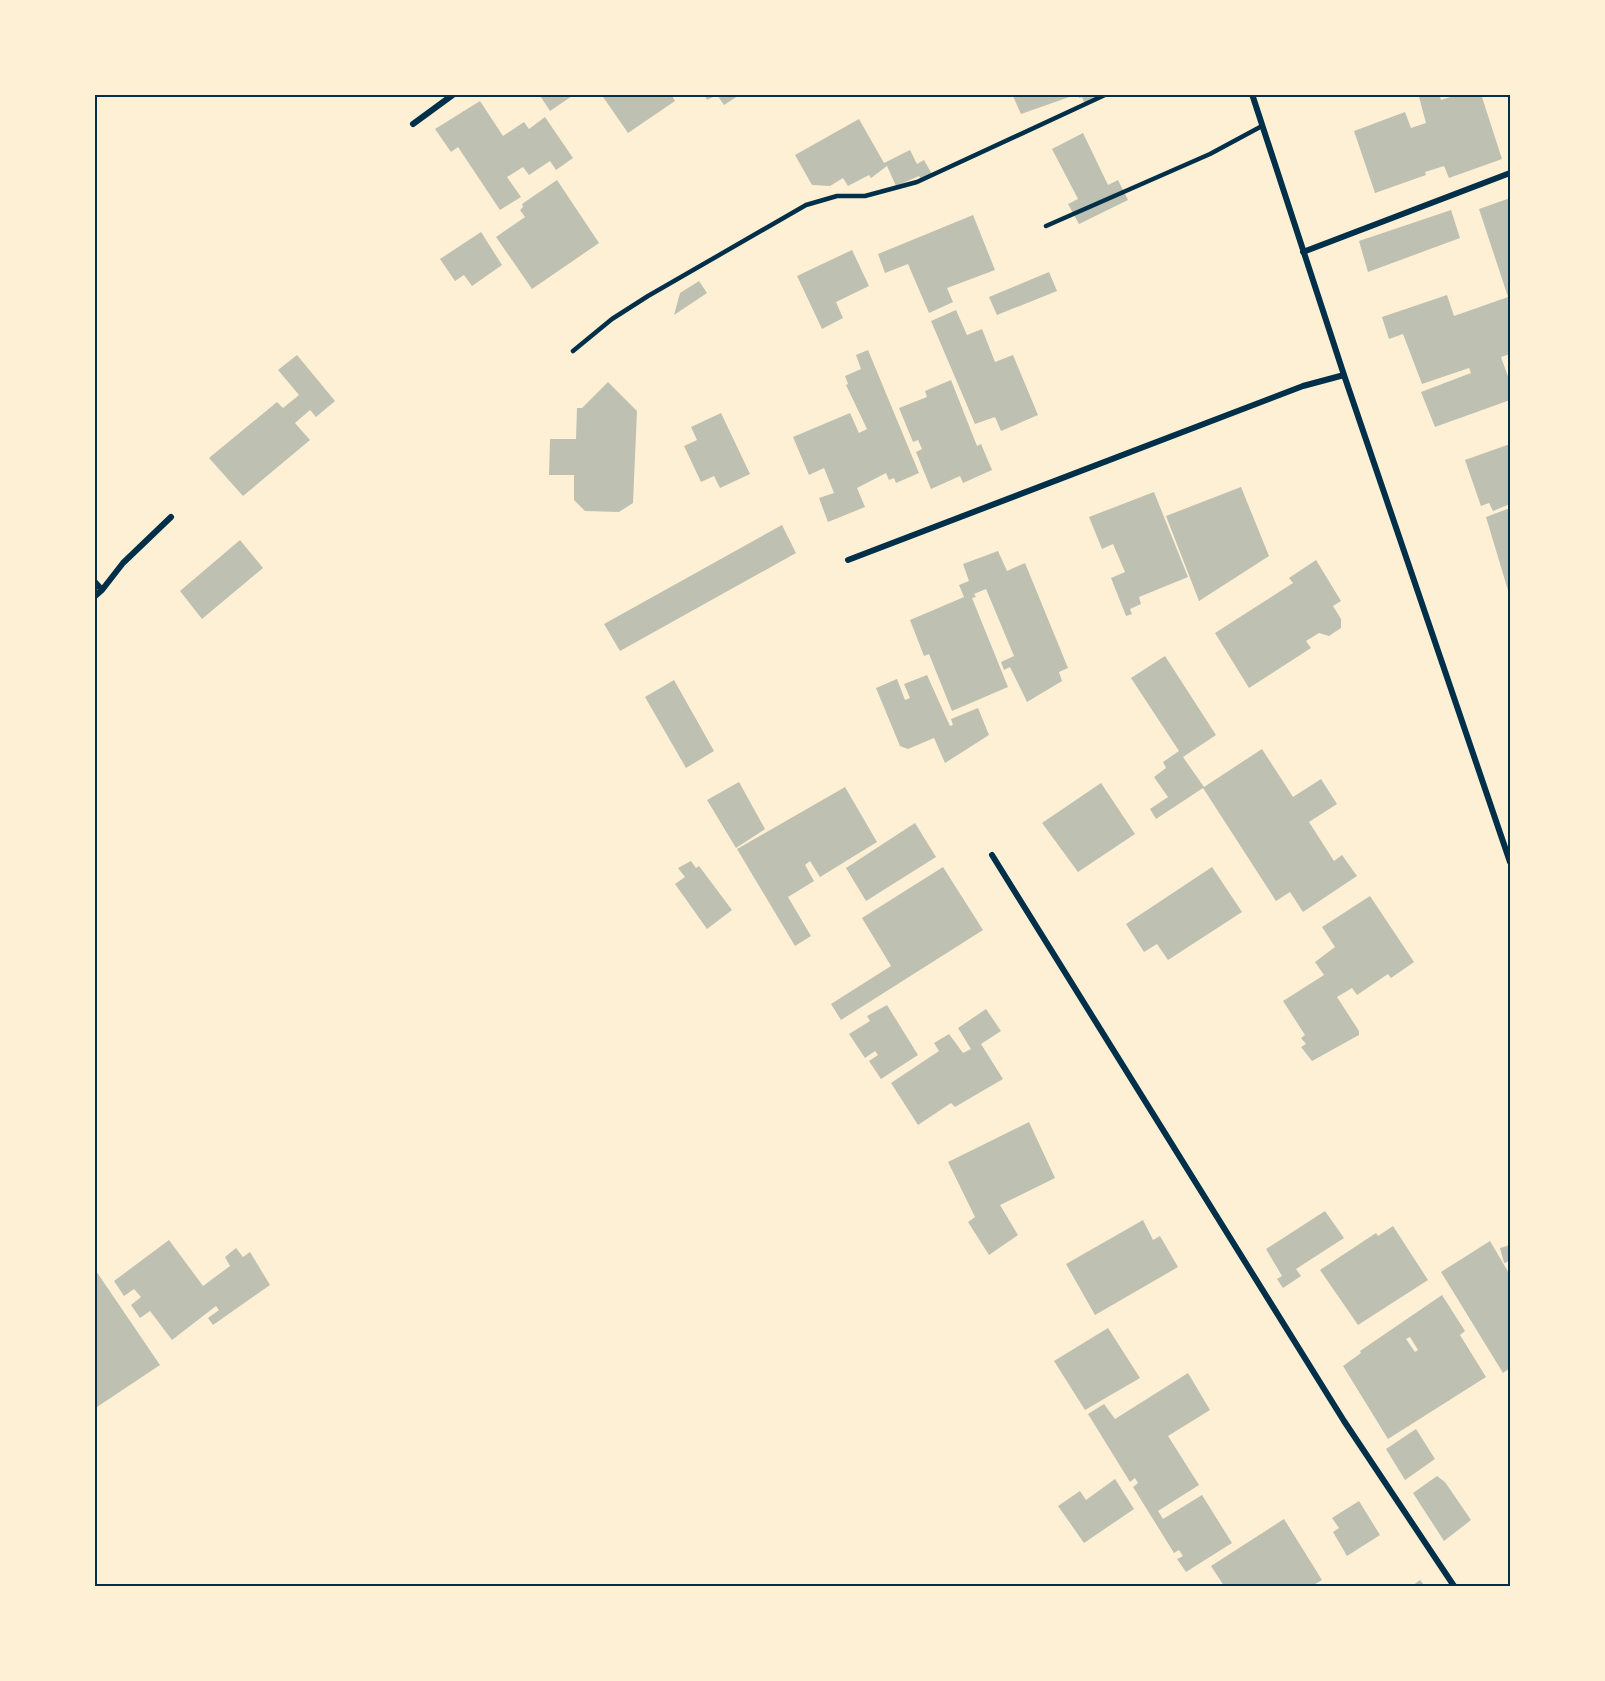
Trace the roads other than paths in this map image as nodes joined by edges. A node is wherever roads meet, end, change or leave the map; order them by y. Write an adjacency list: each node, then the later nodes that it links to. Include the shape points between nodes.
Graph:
1 (454, 94): 4 (street)
2 (1107, 94): 9 (lane, via 917,182 865,196 837,196 806,205 648,296)
3 (1252, 94): 5 (street)
4 (413, 124)
5 (1262, 126): 7 (lane, via 1210,154); 8 (street)
6 (1510, 173): 8 (street)
7 (1046, 226)
8 (1303, 252): 10 (street)
9 (573, 351)
10 (1344, 375): 12 (street, via 1304,386); 17 (street)
11 (171, 517): 14 (street, via 123,563)
12 (848, 560)
13 (94, 581): 14 (street)
14 (102, 590): 15 (street)
15 (94, 597)
16 (992, 855): 18 (street, via 1344,1421)
17 (1510, 862)
18 (1454, 1587)

